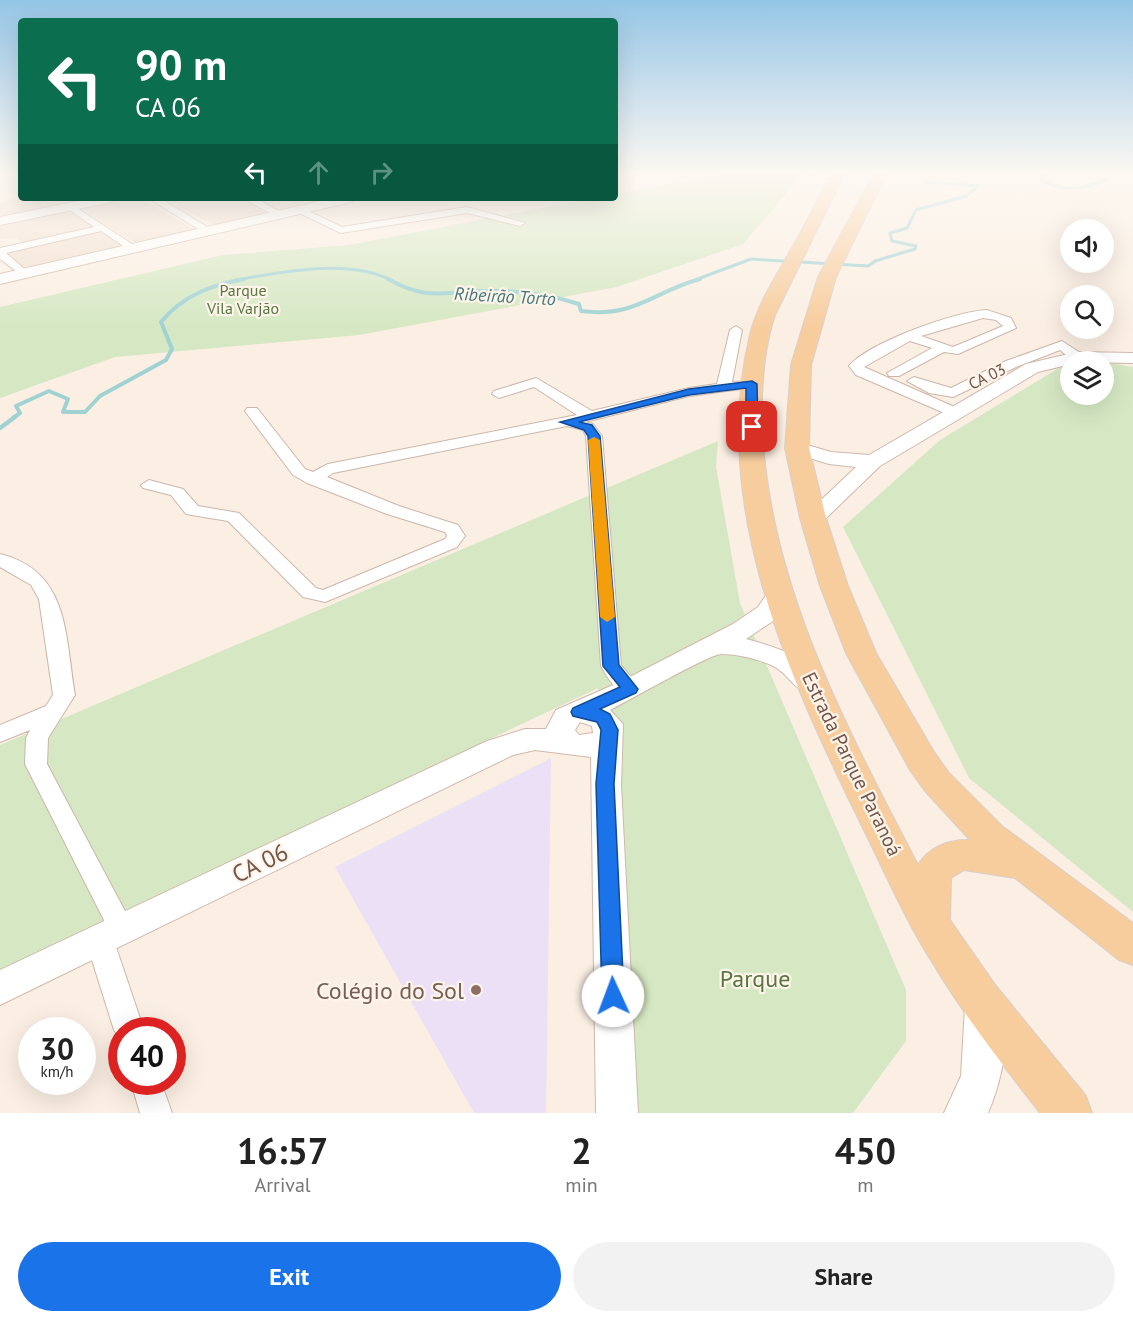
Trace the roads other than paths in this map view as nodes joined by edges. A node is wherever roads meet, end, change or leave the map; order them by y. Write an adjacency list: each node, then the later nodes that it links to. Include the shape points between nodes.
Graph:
1 (97, 225): 8 (street)
2 (198, 225): 9 (street)
3 (230, 225): 9 (street)
4 (328, 225): 5 (street, via 337,230)
5 (369, 225)
6 (811, 225): 25 (main road, Estrada Parque Paranoá)
7 (853, 225): 31 (main road, via 832,266 801,366)
8 (102, 228): 11 (street); 12 (street)
9 (207, 230): 12 (street)
10 (0, 240): 11 (street, via 12,239)
11 (22, 246): 13 (street)
12 (133, 248): 14 (street)
13 (0, 252): 14 (street)
14 (24, 274): 15 (street)
15 (0, 279)
16 (736, 330): 25 (street)
17 (910, 337): 18 (street, CA 03); 18 (street, CA 03, via 981,314 1003,318 1011,325 959,350); 22 (street, CA 03)
18 (942, 348): 24 (street, CA 03)
19 (1070, 351): 24 (street, CA 03, via 1062,345 1011,364 953,393 934,390)
20 (1114, 358): 21 (street, CA 03)
21 (1133, 358)
22 (862, 361): 24 (street, CA 03); 28 (street, CA 03, via 856,366 861,372)
23 (1060, 361): 28 (street, CA 03, via 1032,368)
24 (894, 373)
25 (738, 385): 29 (street); 37 (main road, Estrada Parque Paranoá, via 770,561)
26 (499, 394): 29 (street, via 536,382)
27 (252, 411): 33 (street, via 299,472)
28 (954, 412): 32 (street, CA 03)
29 (589, 416): 30 (street)
30 (566, 422): 33 (street, via 328,469); 40 (street, via 588,428 594,436 611,666)
31 (797, 448): 32 (street, via 829,459); 35 (main road)
32 (873, 462): 35 (street, CA 03)
33 (313, 480): 34 (street, via 452,529 456,536 451,543 325,596 310,593 232,517 192,510 177,492)
34 (149, 485)
35 (813, 518): 45 (main road, via 861,653 922,761 962,810)
36 (0, 559): 41 (street, via 38,581 49,599 64,695)
37 (780, 593): 38 (street, via 767,613); 39 (main road, Estrada Parque Paranoá)
38 (715, 645): 39 (street, via 744,647 785,661); 40 (street)
39 (810, 684): 46 (main road, Estrada Parque Paranoá)
40 (630, 689): 42 (street)
41 (53, 712): 43 (street); 47 (street, via 38,738 36,764)
42 (572, 730): 44 (street); 44 (street, CA 06, via 594,746 607,737); 47 (street, CA 06, via 521,740 487,754)
43 (0, 735)
44 (605, 784): 54 (street, CA 06)
45 (1024, 863): 46 (main road, via 961,854 942,861 931,873 928,897); 48 (main road)
46 (933, 928): 50 (main road, Estrada Parque Paranoá)
47 (111, 936): 49 (street, CA 06); 51 (street)
48 (1131, 943)
49 (0, 988)
50 (984, 1005): 55 (street, via 982,1083); 56 (main road, Estrada Parque Paranoá)
51 (127, 1017)
52 (150, 1095): 53 (street)
53 (156, 1113)
54 (617, 1113)
55 (965, 1113)
56 (1069, 1113)

